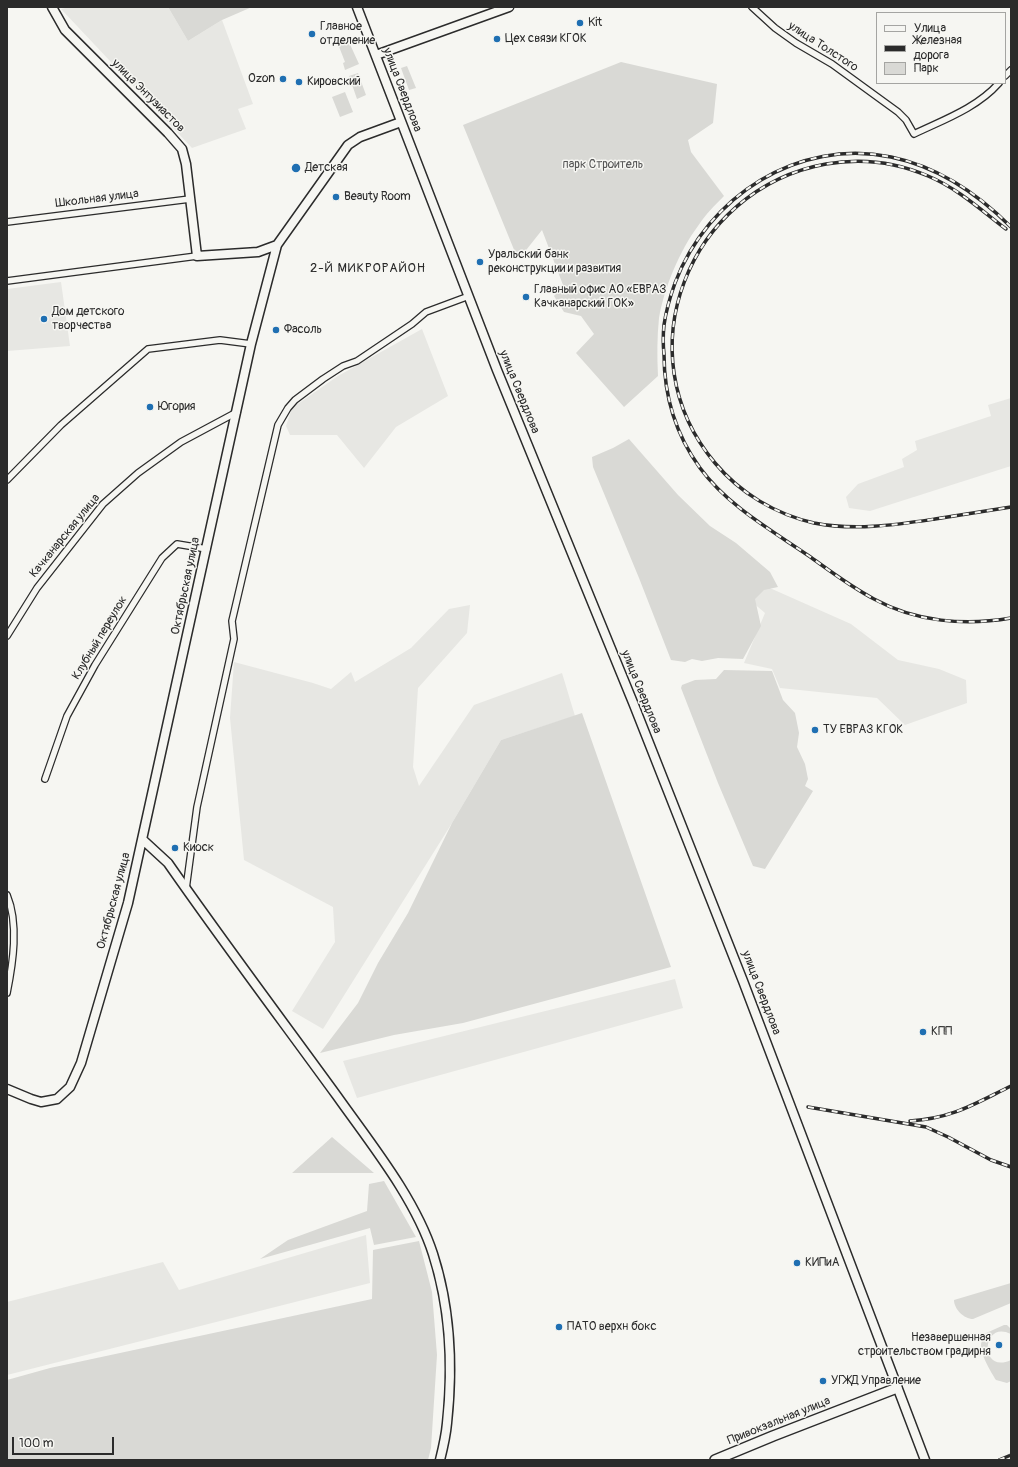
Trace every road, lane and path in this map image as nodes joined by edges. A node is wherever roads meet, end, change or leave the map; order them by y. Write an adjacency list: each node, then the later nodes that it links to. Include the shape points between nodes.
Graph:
1 (52, 7): 8 (street, улица Энтузиастов, via 65,30 182,149)
2 (357, 7): 5 (street, улица Свердлова)
3 (509, 7): 5 (street)
4 (752, 7): 6 (street, улица Толстого, via 775,28 832,64 898,112 914,134 970,107 988,95)
5 (376, 55): 7 (street, улица Свердлова)
6 (998, 84)
7 (401, 122): 10 (street, Октябрьская улица, via 348,144); 13 (street, улица Свердлова)
8 (190, 198): 9 (street, Школьная улица); 11 (street, улица Энтузиастов)
9 (7, 222)
10 (277, 245): 11 (street, via 258,252); 14 (street, Октябрьская улица)
11 (197, 256): 12 (street)
12 (7, 281)
13 (469, 296): 21 (street, via 426,312 357,361 343,366 323,379 295,400 278,425 232,621 234,639 197,807); 25 (street, улица Свердлова, via 744,981)
14 (252, 344): 15 (street, Октябрьская улица); 16 (street, via 220,340 148,349 61,425)
15 (237, 412): 17 (street, Октябрьская улица); 18 (street, Качканарская улица, via 181,442 138,472 103,504 38,588)
16 (7, 480)
17 (207, 549): 19 (street, Клубный переулок, via 177,544 162,558 95,665 67,716); 20 (street, Октябрьская улица)
18 (7, 636)
19 (44, 779)
20 (143, 840): 21 (street, via 168,864); 24 (street, Октябрьская улица, via 128,903 81,1063 70,1087 57,1099 41,1102)
21 (186, 889): 26 (street, via 386,1165 418,1219 432,1253 442,1288 449,1333 447,1424)
22 (7, 895): 23 (street, via 12,908 14,957)
23 (7, 993)
24 (7, 1089)
25 (897, 1388): 27 (main road, Привокзальная улица); 28 (street, улица Свердлова)
26 (440, 1460)
27 (715, 1460)
28 (925, 1460)

